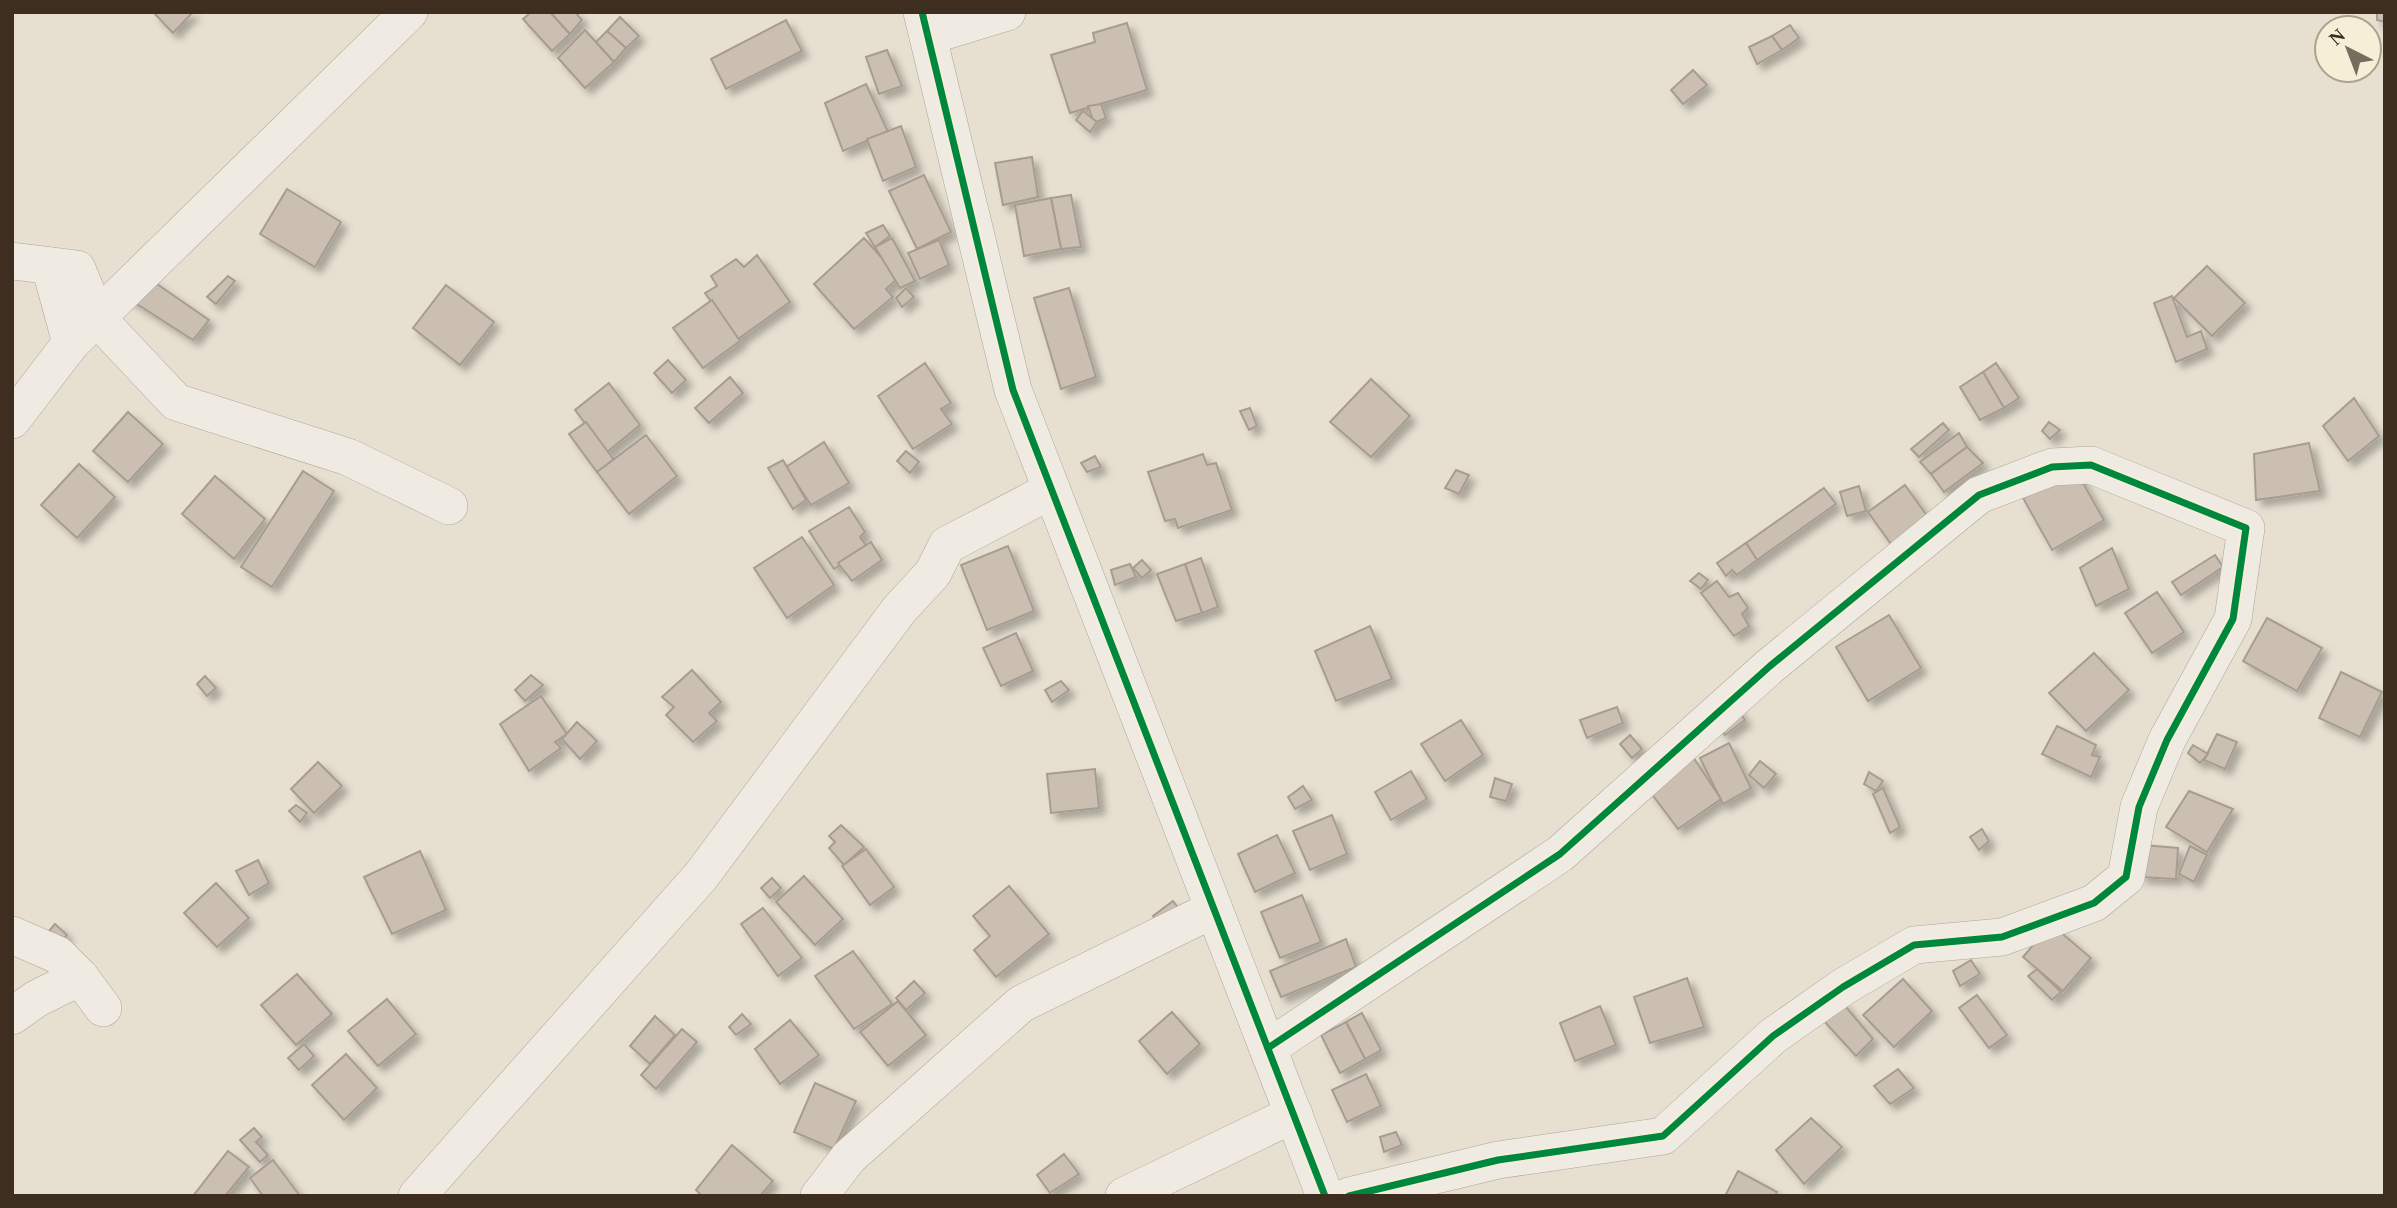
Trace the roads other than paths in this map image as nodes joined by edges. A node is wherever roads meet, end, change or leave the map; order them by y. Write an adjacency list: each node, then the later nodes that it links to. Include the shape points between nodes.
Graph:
1 (409, 12): 6 (street)
2 (1007, 12): 3 (street)
3 (925, 24): 9 (street, via 1013,390)
4 (12, 261): 5 (street)
5 (50, 266): 6 (street, via 77,269); 7 (street)
6 (97, 318): 7 (street); 10 (street, via 176,402 348,457)
7 (71, 343): 8 (street)
8 (12, 420)
9 (1052, 490): 11 (street); 19 (street, via 947,545 933,573 899,610 701,876)
10 (449, 506)
11 (1214, 909): 16 (street); 18 (street, via 1021,1004 849,1157)
12 (12, 935): 13 (street, via 58,955)
13 (80, 977): 14 (street); 15 (street)
14 (103, 1008)
15 (12, 1016)
16 (1268, 1048): 17 (street); 22 (street, via 1560,854 1769,666 1979,495 2052,467 2091,465 2246,528 2233,619 2162,751 2139,807 2126,877 2094,903 2002,937 1914,945 1773,1036 1663,1136 1498,1160)
17 (1294, 1114): 20 (street); 21 (street)
18 (823, 1193)
19 (418, 1196)
20 (1124, 1196)
21 (1325, 1196)
22 (1349, 1196)

